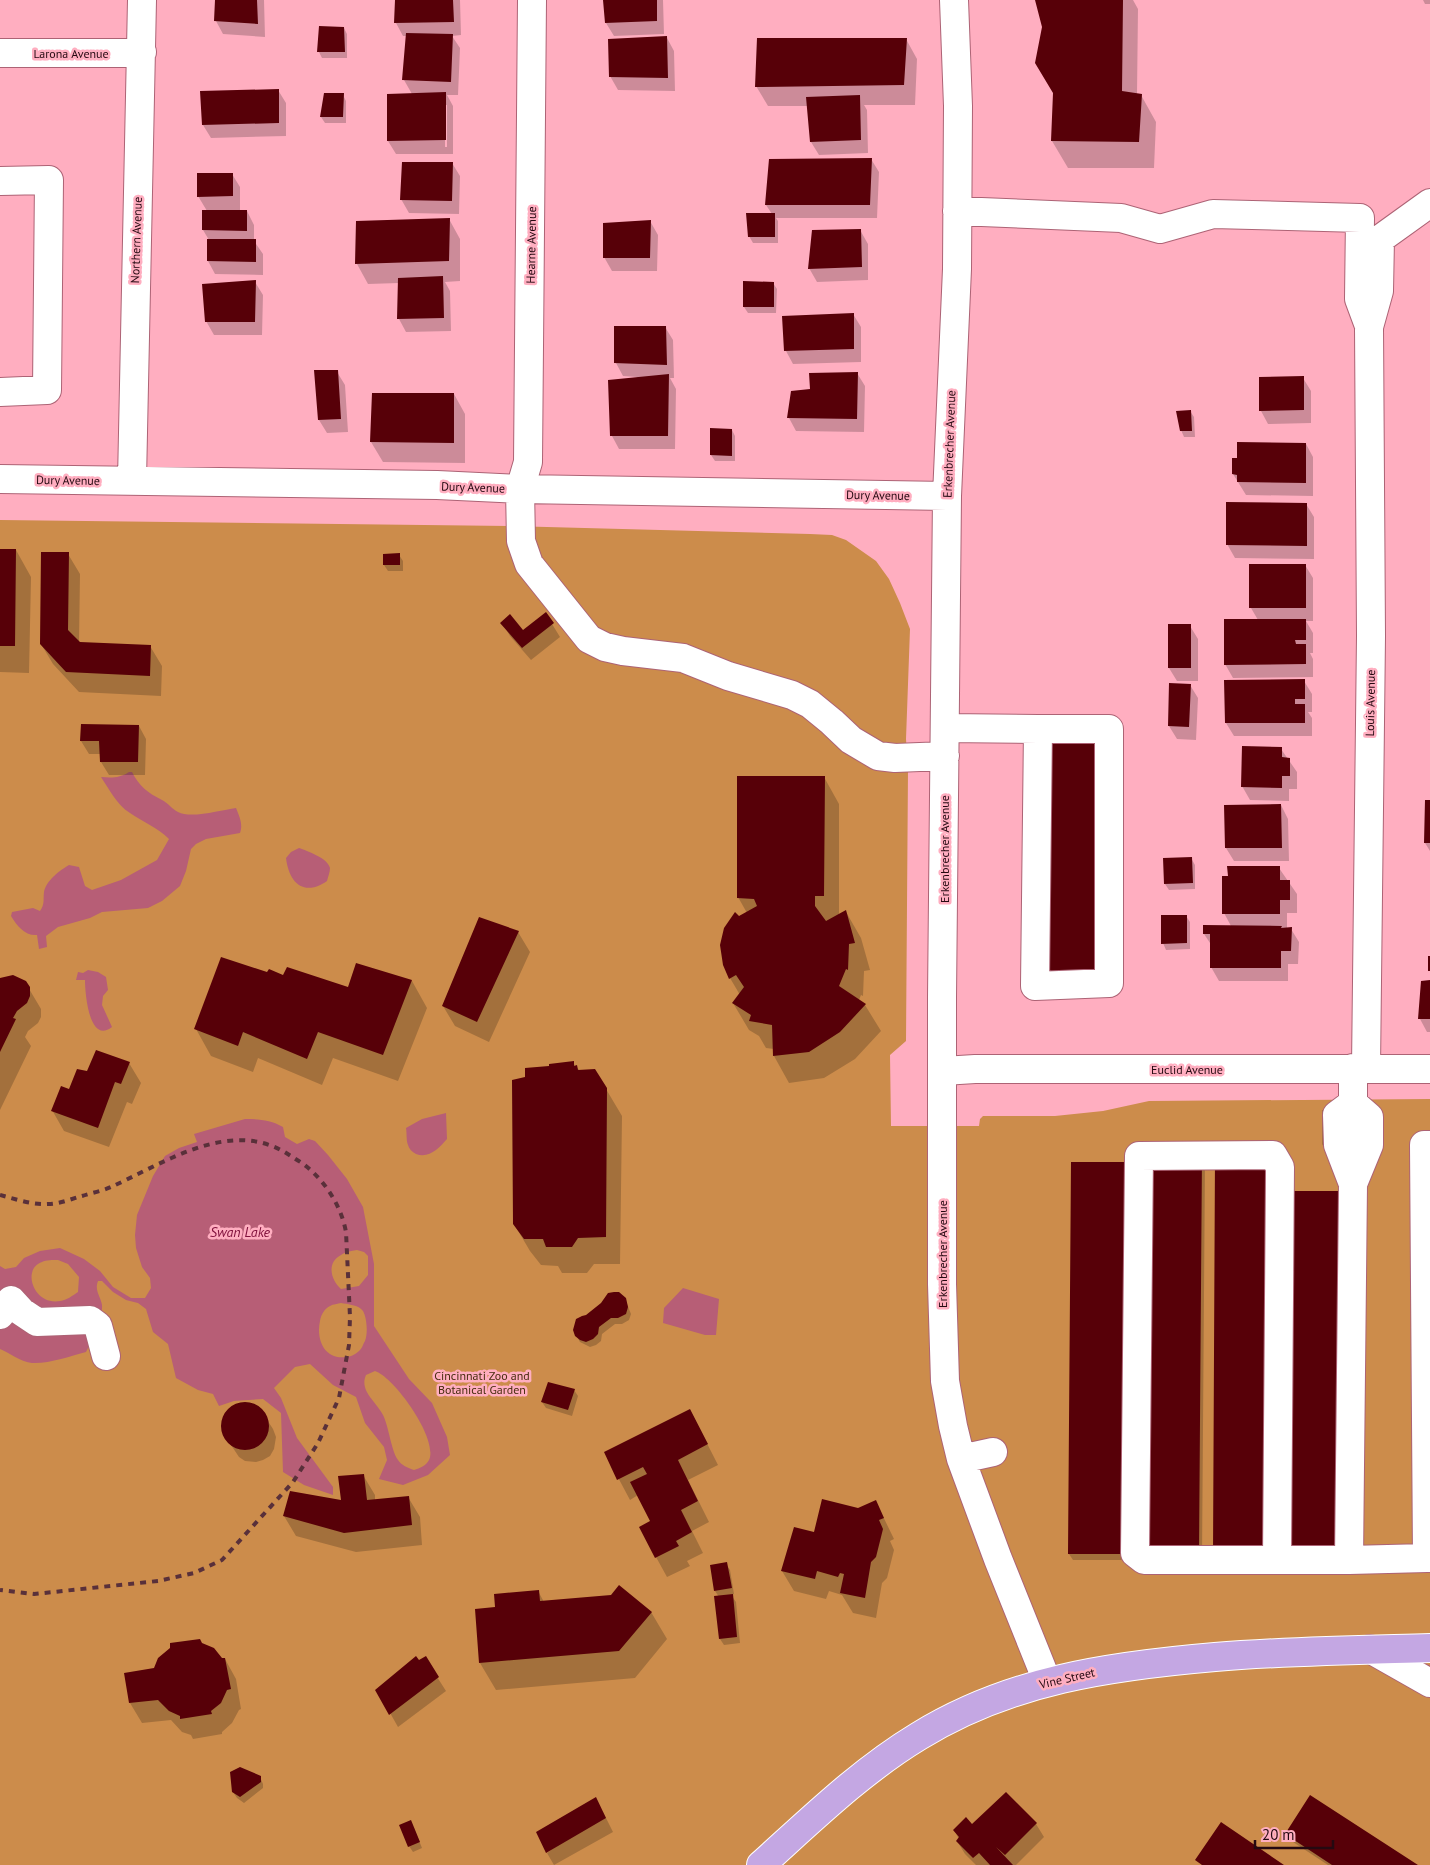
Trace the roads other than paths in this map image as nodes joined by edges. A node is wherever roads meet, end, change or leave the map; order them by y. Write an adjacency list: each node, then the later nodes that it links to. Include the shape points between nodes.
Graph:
1 (142, 0): 4 (street, Northern Avenue)
2 (532, 0): 13 (street, Hearne Avenue, via 528,462)
3 (954, 0): 8 (street, Erkenbrecher Avenue)
4 (142, 52): 5 (street, Larona Avenue); 12 (street, Northern Avenue)
5 (0, 53)
6 (0, 180): 10 (street, via 49,180 47,390)
7 (1430, 203): 9 (street, via 1380,239 1379,291)
8 (957, 211): 9 (street, via 1122,218 1160,229 1213,214 1360,218 1359,299); 14 (street, Erkenbrecher Avenue)
9 (1369, 332): 18 (street, Louis Avenue, via 1371,641)
10 (0, 392)
11 (0, 479): 12 (street, Dury Avenue)
12 (132, 481): 13 (street, Dury Avenue)
13 (520, 489): 14 (street, Dury Avenue); 17 (street, Hearne Avenue, via 521,541 529,564 589,639 623,651 683,658 728,676 792,695 810,704 850,740 878,756)
14 (947, 496): 15 (street, Erkenbrecher Avenue)
15 (945, 728): 16 (street); 17 (street, Erkenbrecher Avenue)
16 (1038, 729): 16 (street, via 1035,986 1109,983 1109,729)
17 (945, 756): 20 (street, Erkenbrecher Avenue)
18 (1360, 1068): 19 (street, Euclid Avenue); 20 (street, Euclid Avenue); 28 (street, Louis Avenue, via 1353,1103)
19 (1430, 1069)
20 (943, 1071): 25 (street, Erkenbrecher Avenue, via 945,1372)
21 (1430, 1145): 26 (street, via 1424,1145)
22 (0, 1315): 23 (street, via 11,1300 37,1322 90,1320 98,1326)
23 (106, 1356)
24 (993, 1452): 25 (street)
25 (961, 1459): 31 (street, Erkenbrecher Avenue)
26 (1428, 1558): 28 (street)
27 (1277, 1560): 27 (street, via 1144,1560 1135,1553 1139,1156 1273,1156 1280,1167); 28 (street)
28 (1349, 1560)
29 (1430, 1648): 30 (main road, Vine Street)
30 (1370, 1649): 31 (main road, Vine Street, via 1152,1662); 32 (street)
31 (1047, 1681): 33 (main road, Vine Street, via 986,1702 918,1736 859,1779)
32 (1430, 1683)
33 (761, 1865)

